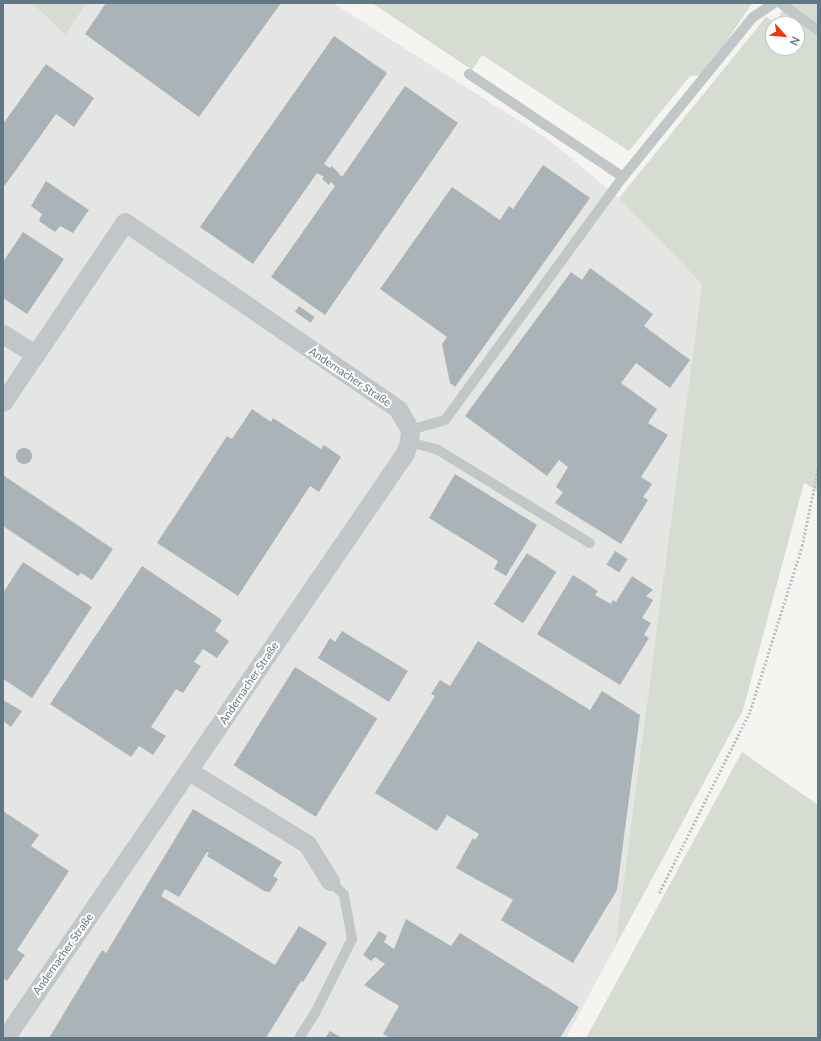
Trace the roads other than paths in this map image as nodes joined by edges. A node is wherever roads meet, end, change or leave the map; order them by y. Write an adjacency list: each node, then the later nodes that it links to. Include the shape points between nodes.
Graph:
1 (774, 3): 5 (lane, via 752,18)
2 (780, 3): 3 (lane)
3 (818, 30)
4 (469, 74): 5 (lane)
5 (623, 177): 9 (lane, via 445,420)
6 (3, 334): 7 (street)
7 (35, 354): 8 (street, Andernacher Straße); 9 (street, Andernacher Straße, via 125,222 398,409)
8 (3, 402)
9 (409, 436): 10 (lane, via 438,450); 11 (street, Andernacher Straße, via 405,453)
10 (590, 543)
11 (189, 771): 12 (street, via 307,844); 13 (street, Andernacher Straße)
12 (330, 881): 14 (lane, via 344,895 352,939 315,1013)
13 (5, 1038)
14 (298, 1038)

